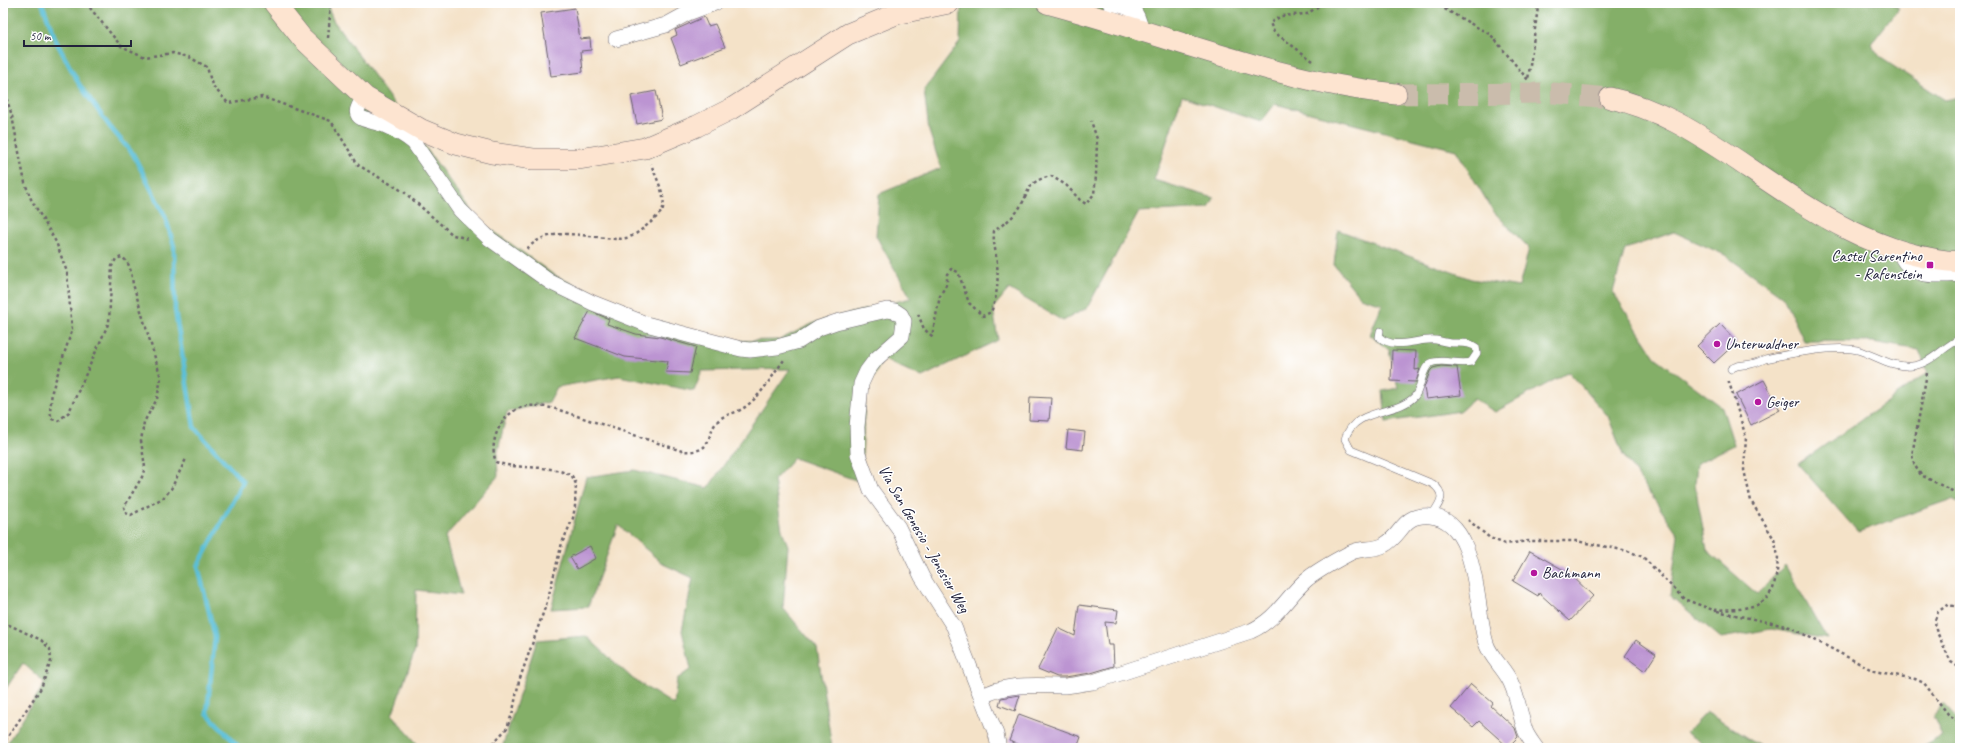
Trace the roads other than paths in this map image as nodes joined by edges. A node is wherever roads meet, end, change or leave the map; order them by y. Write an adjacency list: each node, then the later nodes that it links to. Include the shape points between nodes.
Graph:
1 (274, 3): 9 (main road, via 302,38)
2 (715, 3): 7 (street, via 666,25)
3 (949, 3): 9 (main road, via 896,14 848,34 731,109 645,148 579,159 533,160 456,144 422,130)
4 (1047, 3): 6 (main road)
5 (1110, 3): 6 (street, via 1136,11)
6 (1141, 30): 8 (main road, via 1295,76 1359,90)
7 (616, 39)
8 (1396, 94)
9 (366, 97): 18 (street, Via San Genesio - Jenesier Weg, via 359,105 359,116 365,121 383,125 414,143 460,210 490,240 550,282 593,303 646,324 741,349 777,348 799,341 819,328 887,310 895,311 901,316 904,321 902,336 876,359 861,384 857,427 858,454 871,490 898,527 922,577 954,627)
10 (1610, 98): 11 (main road, via 1632,102 1678,122 1813,211 1857,235)
11 (1899, 250): 12 (main road, via 1924,257); 13 (street, via 1905,263 1918,272 1934,275)
12 (1960, 262)
13 (1960, 274)
14 (1380, 331): 17 (lane, via 1379,337 1385,342 1395,344 1436,340 1444,343 1471,343 1478,353 1470,362 1429,364 1419,389 1410,401 1358,421 1348,429 1345,439 1351,450 1438,488 1441,499)
15 (1960, 340): 16 (lane, via 1915,366 1903,366 1855,350 1825,349 1766,359)
16 (1731, 369)
17 (1431, 516): 18 (street, via 1416,516 1409,519 1386,544 1354,551 1314,574 1268,622 1251,631 1093,682 1067,686 1019,687 992,691); 20 (street, via 1445,521 1463,539 1472,563 1486,644 1511,683 1526,731)
18 (982, 697): 19 (street, Via San Genesio - Jenesier Weg)
19 (999, 748)
20 (1536, 748)

